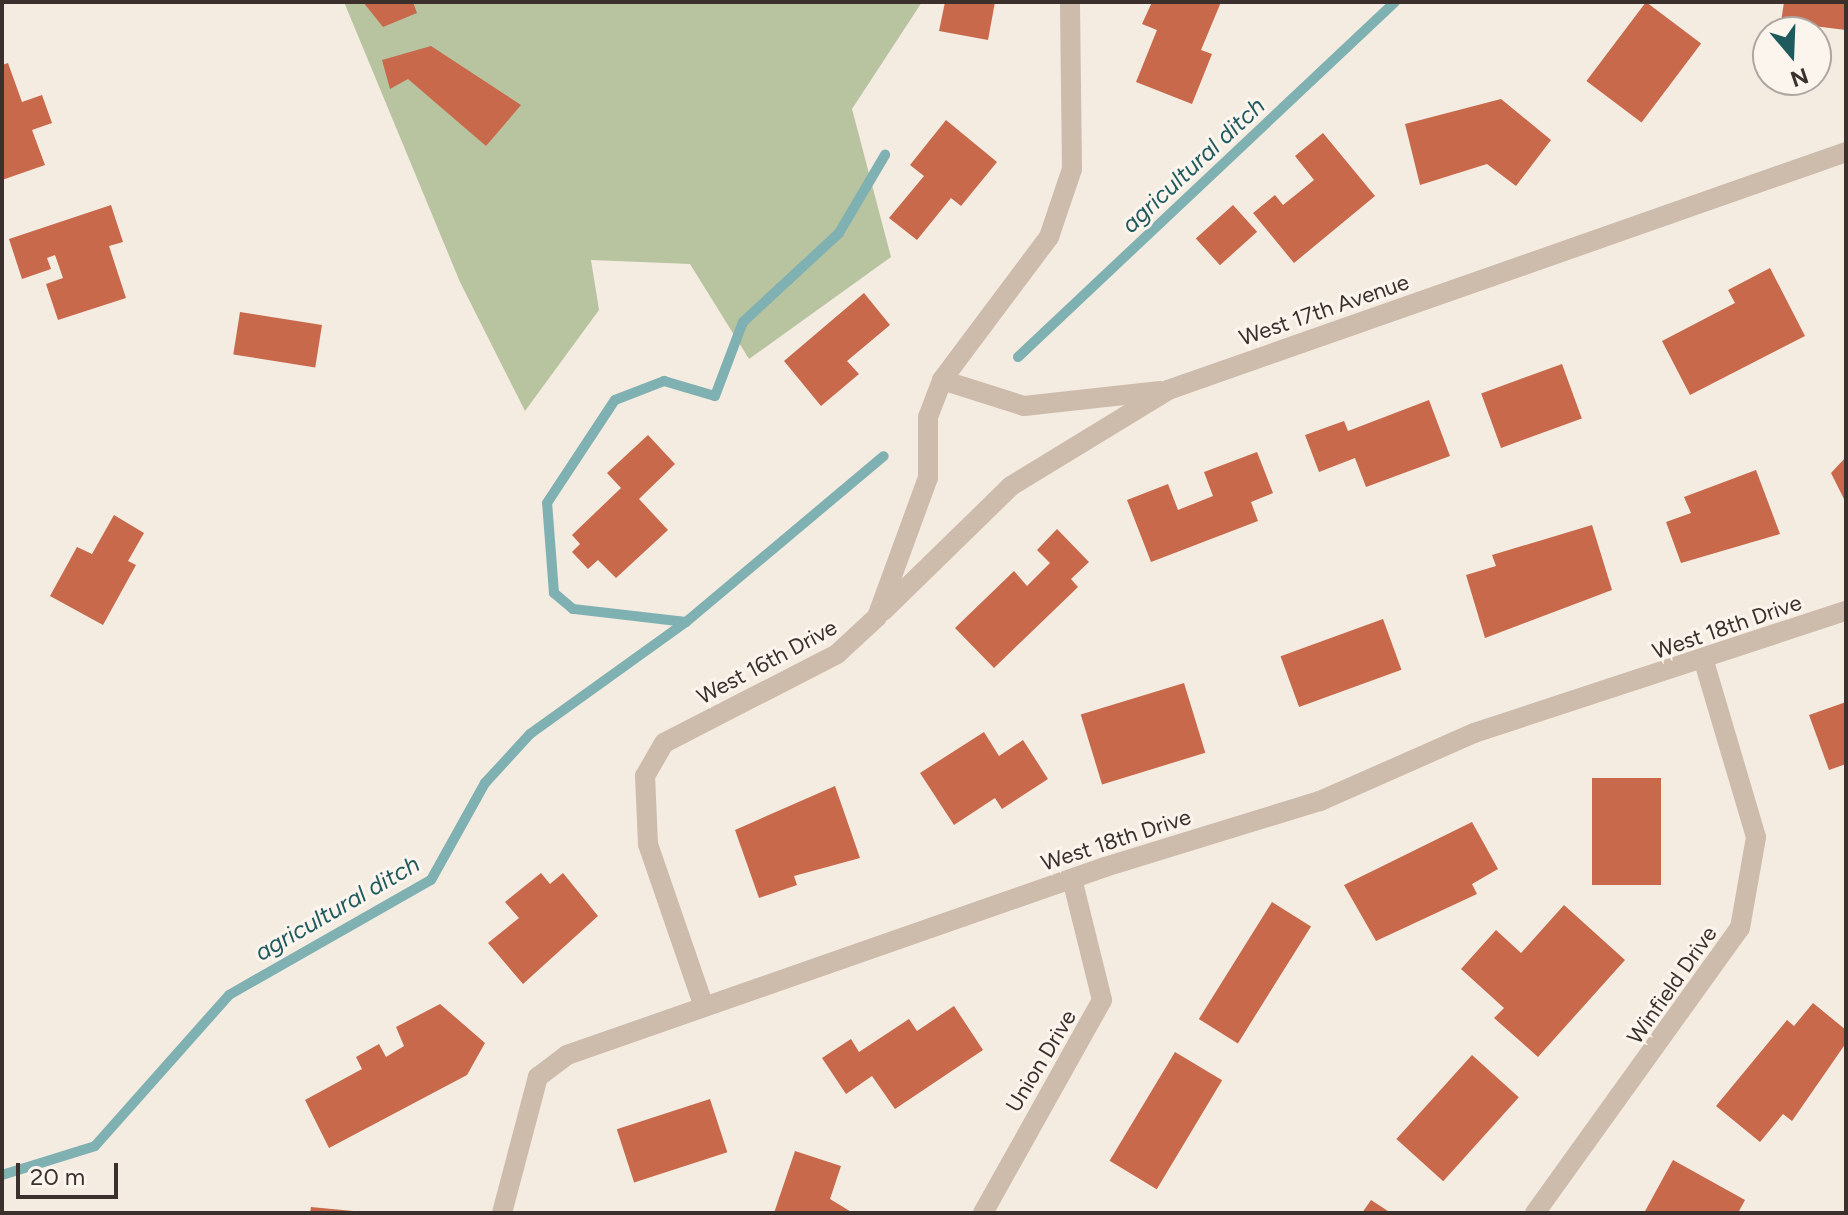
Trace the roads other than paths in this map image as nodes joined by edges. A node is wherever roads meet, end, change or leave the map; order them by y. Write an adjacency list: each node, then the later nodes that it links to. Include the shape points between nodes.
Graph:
1 (1070, 2): 3 (street, West 16th Drive, via 1072,169 1059,210 1049,237)
2 (1846, 152): 4 (street, West 17th Avenue)
3 (942, 380): 4 (street, via 1024,406); 6 (street, West 16th Drive, via 928,417 928,478)
4 (1168, 390): 6 (street, West 17th Avenue, via 1011,486)
5 (1846, 611): 7 (street, West 18th Drive)
6 (877, 617): 9 (street, West 16th Drive, via 837,654 664,743 645,776 648,844)
7 (1704, 661): 8 (street, West 18th Drive, via 1474,733 1320,801); 12 (street, Winfield Drive, via 1756,837 1740,928)
8 (1072, 879): 9 (street, West 18th Drive); 11 (street, Union Drive, via 1102,1000)
9 (703, 1004): 10 (street, West 18th Drive, via 567,1055 538,1077)
10 (502, 1213)
11 (983, 1213)
12 (1535, 1213)

